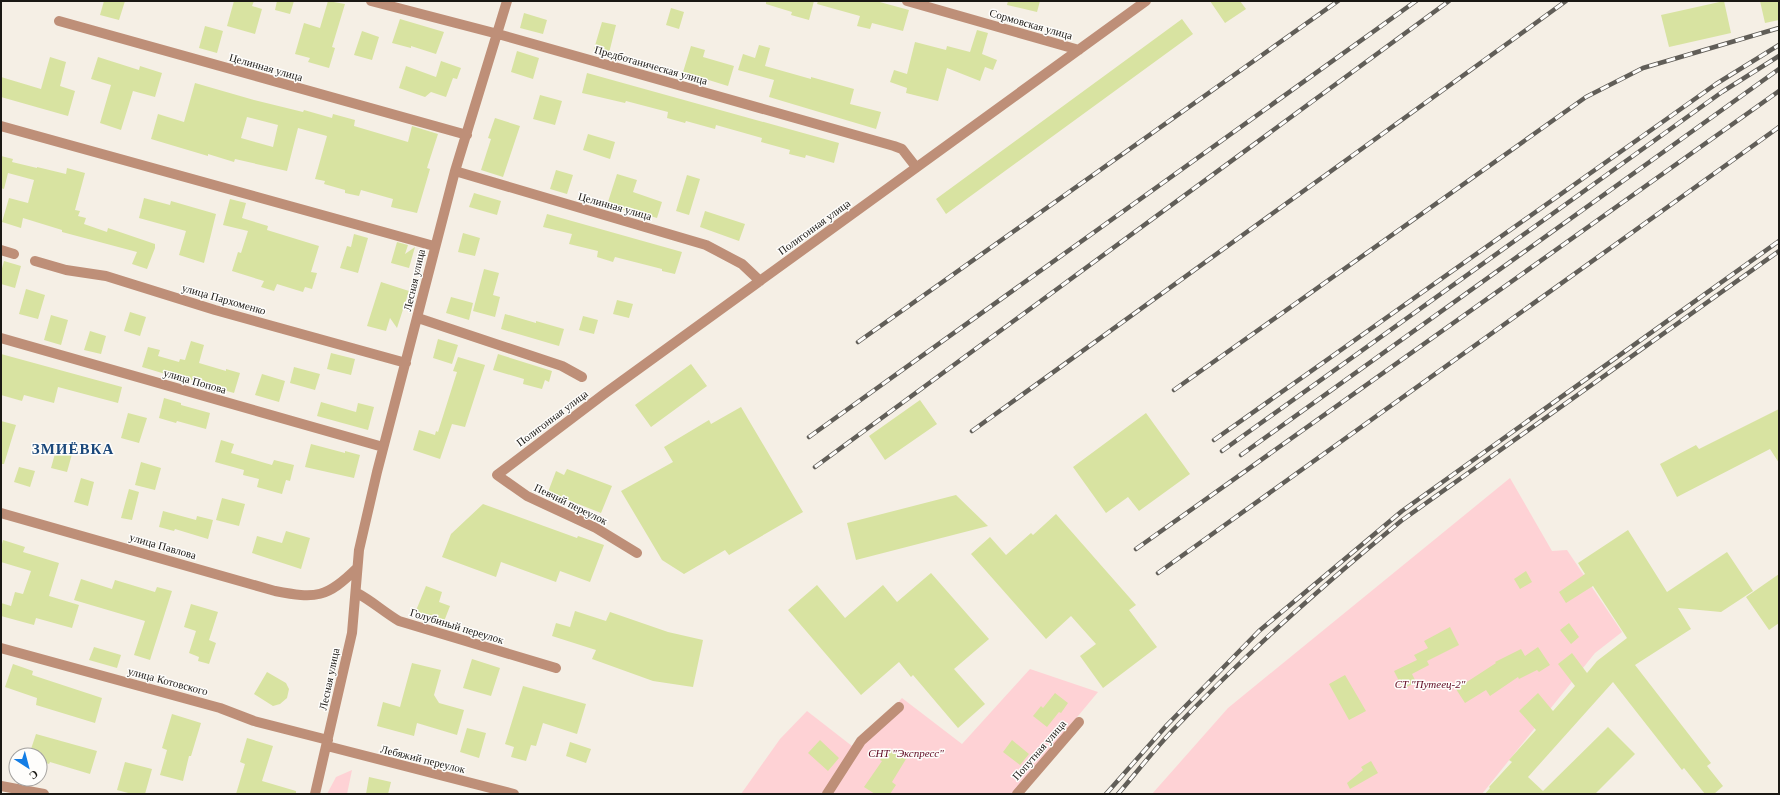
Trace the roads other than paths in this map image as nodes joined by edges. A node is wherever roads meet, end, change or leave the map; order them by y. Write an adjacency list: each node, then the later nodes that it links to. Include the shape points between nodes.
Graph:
1 (371, 1): 6 (street, Предботаническая улица)
2 (507, 1): 6 (street, Лесная улица)
3 (907, 1): 7 (street, Сормовская улица)
4 (1146, 1): 7 (street, Полигонная улица)
5 (60, 21): 9 (street, Целинная улица)
6 (498, 34): 9 (street, Лесная улица); 10 (street, Предботаническая улица, via 894,146 902,149)
7 (1079, 50): 10 (street, Полигонная улица)
8 (1, 126): 12 (street)
9 (467, 135): 11 (street, Лесная улица)
10 (916, 167): 16 (street, Полигонная улица)
11 (455, 171): 12 (street, Лесная улица); 16 (street, Целинная улица, via 706,245 742,264)
12 (434, 246): 17 (street, Лесная улица)
13 (1, 250): 14 (street)
14 (14, 254)
15 (35, 261): 19 (street, улица Пархоменко, via 66,270 106,276 215,310)
16 (760, 281): 22 (street, Полигонная улица)
17 (418, 318): 19 (street, Лесная улица); 20 (street, via 562,366)
18 (1, 338): 21 (street, улица Попова)
19 (406, 362): 21 (street, Лесная улица)
20 (582, 377)
21 (383, 447): 25 (street, Лесная улица)
22 (497, 475): 24 (street, Певчий переулок, via 526,496 596,528)
23 (1, 513): 25 (street, улица Павлова, via 275,591 297,595 319,594 334,589)
24 (637, 553)
25 (357, 568): 26 (street, Лесная улица)
26 (356, 593): 28 (street, Голубиный переулок, via 399,621); 31 (street, Лесная улица, via 352,633)
27 (1, 648): 31 (street, улица Котовского, via 220,708)
28 (556, 668)
29 (899, 708): 36 (street, via 861,741)
30 (1079, 722): 37 (street, Попутная улица)
31 (328, 743): 34 (street, Лесная улица); 35 (street, Лебяжий переулок)
32 (1, 786): 33 (street)
33 (44, 794)
34 (315, 794)
35 (514, 794)
36 (827, 794)
37 (1017, 794)

